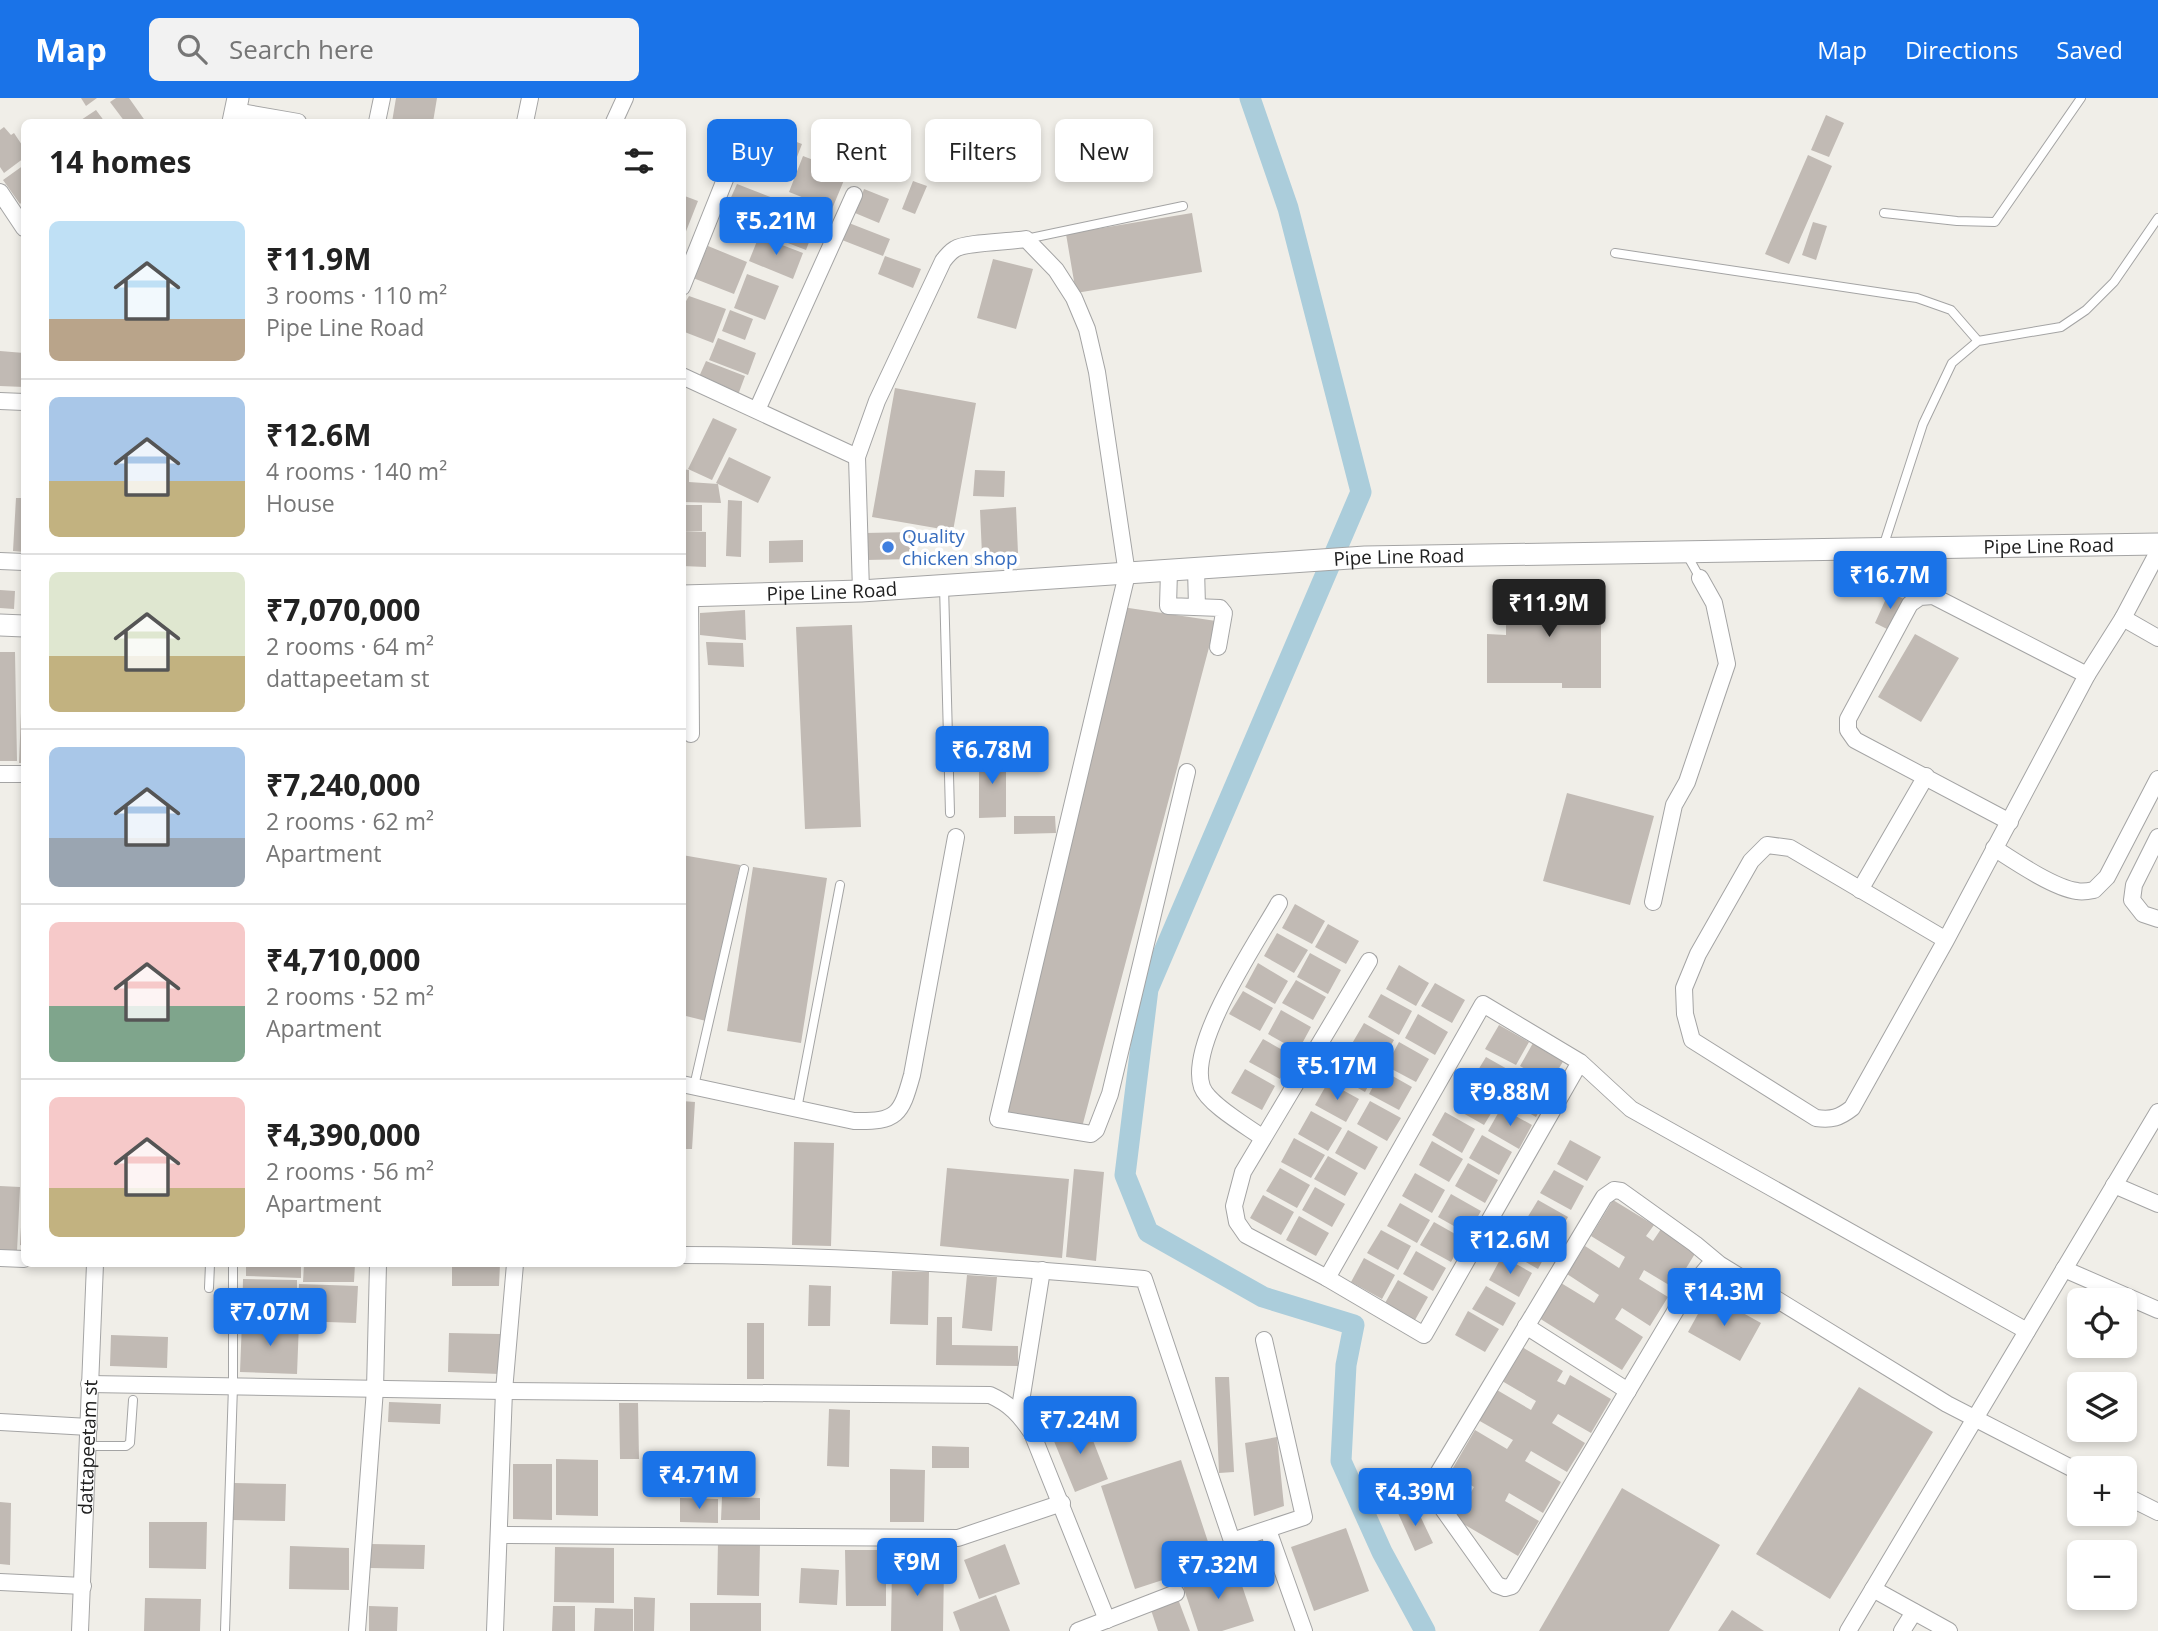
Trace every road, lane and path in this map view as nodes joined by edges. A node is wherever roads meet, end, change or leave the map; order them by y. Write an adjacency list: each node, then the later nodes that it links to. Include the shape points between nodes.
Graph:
1 (382, 98): 7 (street)
2 (530, 98): 8 (street)
3 (625, 98): 9 (street)
4 (2081, 98): 14 (lane, via 1995,222)
5 (235, 111): 6 (street)
6 (281, 119)
7 (378, 119)
8 (526, 119)
9 (615, 119)
10 (724, 182): 19 (street)
11 (0, 192): 16 (street)
12 (854, 195): 24 (street)
13 (1183, 206): 17 (lane)
14 (1884, 213)
15 (2158, 218): 20 (lane, via 2114,282 2086,310 2061,327)
16 (21, 224)
17 (1026, 239): 25 (street, via 968,244 943,261 877,401); 34 (street, via 1056,271 1087,330)
18 (1615, 253): 20 (lane, via 1917,298 1951,310)
19 (686, 277)
20 (1978, 341): 27 (lane, via 1952,363 1923,424)
21 (686, 378): 24 (street)
22 (0, 401): 23 (street)
23 (21, 402)
24 (757, 410): 25 (street)
25 (857, 457): 37 (street)
26 (2158, 544): 27 (street, Pipe Line Road)
27 (1882, 549): 28 (street, Pipe Line Road)
28 (1686, 552): 32 (street, Pipe Line Road, via 1365,557); 35 (lane)
29 (2158, 552): 40 (street)
30 (0, 561): 31 (street)
31 (21, 562)
32 (1196, 568): 33 (street, Pipe Line Road); 39 (street)
33 (1169, 570): 34 (street, Pipe Line Road); 39 (street, via 1168,606)
34 (1127, 574): 36 (street, Pipe Line Road); 47 (street, via 998,1119 1091,1135 1096,1130 1110,1094)
35 (1700, 578): 60 (street, via 1714,603 1727,664 1688,782 1674,805)
36 (944, 586): 37 (street, Pipe Line Road); 52 (lane)
37 (861, 591): 38 (street, Pipe Line Road)
38 (686, 596): 46 (street)
39 (1197, 607): 44 (street, via 1220,608 1224,613)
40 (2123, 618): 43 (street); 45 (street)
41 (0, 625): 42 (street)
42 (21, 626)
43 (2158, 638)
44 (1218, 647)
45 (2087, 675): 50 (street, via 1933,596 1920,597 1910,604 1848,719 1848,730 1855,740); 53 (street)
46 (688, 725)
47 (1187, 772)
48 (0, 774): 49 (street)
49 (21, 774)
50 (1926, 776): 53 (street); 59 (street)
51 (2158, 779): 56 (street, via 2107,877 2094,890 2078,892 2064,887)
52 (950, 813)
53 (2010, 822): 56 (street)
54 (956, 837): 67 (street, via 905,1101 895,1115 878,1122)
55 (2158, 837): 62 (street, via 2134,885 2132,900 2143,914)
56 (1994, 848): 63 (street)
57 (744, 869): 66 (lane)
58 (841, 885): 67 (lane)
59 (1860, 890): 63 (street); 63 (street, via 1790,848 1767,845 1751,861 1684,988 1692,1040 1815,1118 1839,1118 1852,1108)
60 (1653, 902)
61 (1279, 903): 69 (street, via 1211,1023 1200,1074 1208,1098)
62 (2158, 919)
63 (1946, 940)
64 (1369, 961): 69 (street)
65 (1580, 1062): 83 (street, via 1424,1335); 83 (street, via 1483,1004); 87 (street, via 1631,1109)
66 (688, 1085): 67 (street)
67 (797, 1109)
68 (2158, 1112): 70 (street)
69 (1263, 1138): 83 (street, via 1237,1187 1237,1222 1246,1235)
70 (2114, 1185): 71 (street); 81 (street)
71 (2158, 1204)
72 (686, 1255): 82 (street)
73 (0, 1258): 74 (street)
74 (21, 1259)
75 (1719, 1264): 86 (street, via 1614,1190 1604,1198); 93 (street, via 1708,1267 1686,1293); 96 (street)
76 (95, 1267): 89 (street, dattapeetam st)
77 (210, 1267): 84 (lane)
78 (233, 1267): 90 (lane)
79 (378, 1267): 91 (street)
80 (514, 1267): 92 (street)
81 (2064, 1269): 85 (street); 87 (street)
82 (1042, 1270): 95 (street); 104 (street, via 1144,1279 1232,1541)
83 (1327, 1278)
84 (209, 1288)
85 (2158, 1310)
86 (1526, 1326): 93 (street); 93 (street, via 1431,1485 1433,1495 1497,1585 1512,1586)
87 (2027, 1331): 96 (street)
88 (1264, 1340): 104 (street, via 1304,1517)
89 (89, 1384): 90 (street); 98 (street, dattapeetam st)
90 (233, 1386): 91 (street); 113 (lane)
91 (375, 1389): 92 (street); 114 (street)
92 (504, 1391): 95 (street, via 990,1395); 105 (street)
93 (1628, 1391)
94 (133, 1400): 99 (lane, via 130,1443)
95 (1019, 1414): 102 (street)
96 (1974, 1419): 100 (street); 108 (street)
97 (0, 1422): 98 (street)
98 (89, 1427): 99 (street, dattapeetam st)
99 (88, 1446): 107 (street, dattapeetam st)
100 (2067, 1466)
101 (2137, 1502): 103 (street)
102 (1062, 1503): 105 (street, via 958,1538); 111 (street)
103 (2158, 1512)
104 (1268, 1530): 117 (street)
105 (499, 1535): 115 (street)
106 (0, 1582): 107 (street)
107 (83, 1586): 112 (street, dattapeetam st)
108 (1873, 1589): 110 (street); 118 (street)
109 (1176, 1593): 111 (street)
110 (1914, 1612): 119 (street); 120 (street)
111 (1107, 1620): 116 (street)
112 (80, 1631)
113 (225, 1631)
114 (356, 1631)
115 (495, 1631)
116 (1078, 1631)
117 (1304, 1631)
118 (1848, 1631)
119 (1902, 1631)
120 (1949, 1631)

